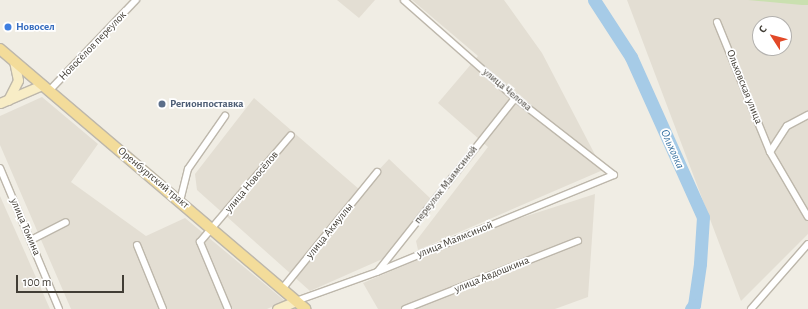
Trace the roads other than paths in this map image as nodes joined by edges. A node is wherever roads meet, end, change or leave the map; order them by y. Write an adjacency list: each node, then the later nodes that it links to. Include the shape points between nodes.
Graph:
1 (136, 0): 6 (street, Новосёлов переулок)
2 (404, 0): 7 (street, улица Челова)
3 (717, 22): 12 (street, Ольховская улица)
4 (0, 49): 5 (main road, Оренбургский тракт)
5 (14, 61): 6 (main road, Оренбургский тракт); 8 (main road, via 18,80)
6 (45, 88): 8 (main road); 16 (main road, Оренбургский тракт)
7 (515, 98): 15 (street, улица Челова); 24 (street, переулок Маямсиной)
8 (4, 101)
9 (808, 115): 12 (street, via 787,126)
10 (225, 116): 16 (street, via 188,169)
11 (291, 135): 19 (street, улица Новосёлов)
12 (770, 152): 17 (street, Ольховская улица)
13 (0, 168): 20 (street, улица Томина)
14 (377, 172): 25 (street, улица Акмуллы)
15 (614, 175): 24 (street, улица Маямсиной)
16 (180, 201): 19 (main road, Оренбургский тракт)
17 (808, 217)
18 (66, 222): 20 (street)
19 (213, 229): 25 (main road, Оренбургский тракт); 29 (street, улица Новосёлов, via 200,242)
20 (31, 240): 27 (street, улица Томина)
21 (578, 241): 32 (street, улица Авдошкина)
22 (808, 244): 33 (street)
23 (137, 245): 28 (street)
24 (377, 272): 26 (street, улица Маямсиной)
25 (282, 289): 26 (main road, Оренбургский тракт)
26 (296, 301): 30 (main road); 31 (main road, Оренбургский тракт)
27 (59, 309)
28 (163, 309)
29 (228, 309)
30 (277, 309)
31 (305, 309)
32 (405, 309)
33 (751, 309)

